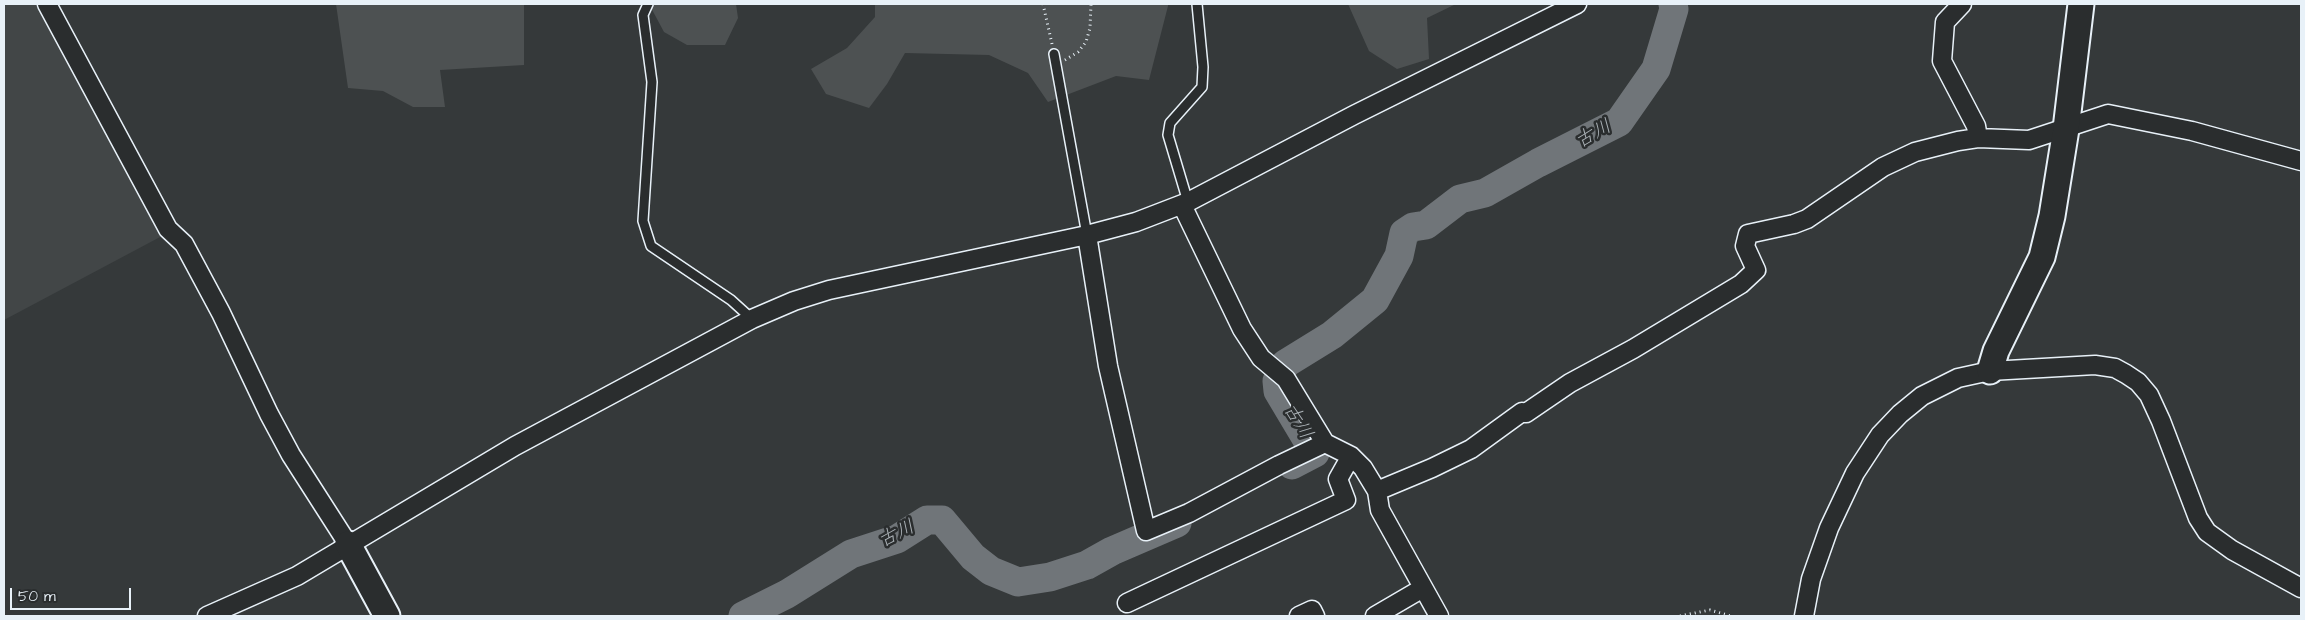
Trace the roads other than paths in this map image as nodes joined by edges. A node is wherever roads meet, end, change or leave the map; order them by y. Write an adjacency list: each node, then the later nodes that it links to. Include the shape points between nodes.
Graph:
1 (47, 4): 18 (street, via 168,228 184,244 222,313 287,447)
2 (648, 4): 13 (lane, via 644,15 652,82 644,221 651,246)
3 (1197, 4): 11 (lane, via 1204,67 1202,87 1170,123 1168,135)
4 (1577, 4): 11 (street)
5 (1962, 4): 9 (street, via 1946,22 1942,61 1976,126)
6 (2081, 4): 8 (street)
7 (1054, 59): 12 (lane)
8 (2066, 129): 9 (street, via 2029,140); 10 (street, via 2108,114 2192,131); 14 (street, via 2042,257 1996,352)
9 (1978, 138): 17 (street, via 1936,146 1899,158 1807,219 1748,234 1745,246 1756,270 1741,284 1522,412 1471,449)
10 (2301, 161)
11 (1185, 203): 12 (street, via 1136,222); 15 (street, via 1242,329 1261,358 1281,375)
12 (1087, 235): 13 (street, via 829,290); 15 (street, via 1108,366 1146,531)
13 (752, 318): 18 (street, via 515,446)
14 (1990, 372): 20 (street, via 2095,365 2115,368 2138,382 2149,395 2161,421 2198,518 2207,532 2232,550); 28 (street, via 1958,378 1922,396 1880,435 1856,473 1829,528 1811,579)
15 (1316, 447): 16 (street)
16 (1351, 456): 17 (street); 21 (street, via 1338,479 1346,500)
17 (1377, 491): 19 (street, via 1380,510)
18 (348, 544): 22 (street, via 297,576); 23 (street)
19 (1423, 588): 26 (street); 27 (street)
20 (2301, 588)
21 (1127, 603)
22 (207, 616)
23 (387, 616)
24 (1299, 616): 25 (street, via 1312,610)
25 (1315, 616)
26 (1375, 616)
27 (1439, 616)
28 (1804, 616)

